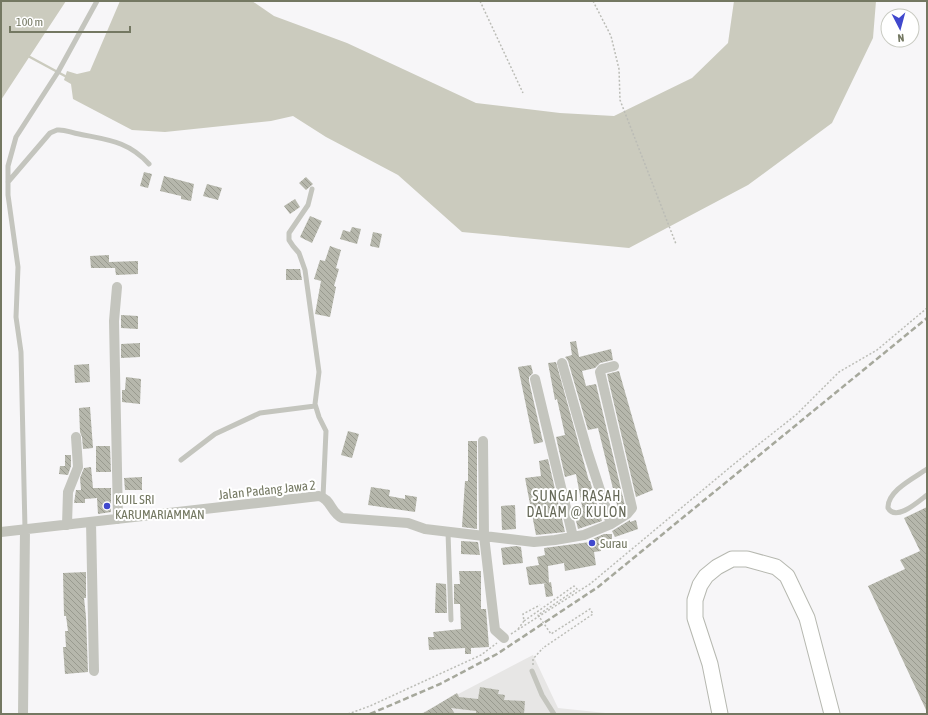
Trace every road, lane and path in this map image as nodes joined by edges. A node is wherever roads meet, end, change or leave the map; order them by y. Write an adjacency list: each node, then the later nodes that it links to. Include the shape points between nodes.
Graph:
1 (97, 1): 6 (lane, via 58,72 16,137 10,152)
2 (480, 1): 4 (path)
3 (594, 1): 8 (path, via 611,36 618,69 620,100)
4 (522, 93)
5 (149, 164): 6 (lane, via 123,144 57,130 50,133)
6 (8, 182): 25 (lane, via 17,261 16,317 21,352)
7 (312, 189): 14 (lane, via 308,205 289,234 289,240 299,253 305,270 319,372)
8 (676, 244)
9 (118, 287): 21 (street, via 114,321)
10 (927, 308): 33 (path, via 877,350 839,372 797,414 590,584)
11 (562, 363): 23 (street)
12 (614, 366): 23 (street, Jalan Padang Jawa 2, via 600,372 632,508)
13 (535, 379): 29 (street)
14 (315, 406): 17 (lane, via 260,413 215,434); 20 (lane, via 326,431)
15 (76, 437): 24 (street, via 78,467 68,492)
16 (483, 441): 28 (street)
17 (181, 460)
18 (927, 469): 19 (lane, via 893,494 888,502 888,508 896,513 906,510)
19 (927, 495)
20 (323, 497): 21 (street, Jalan Padang Jawa 2); 27 (street, Jalan Padang Jawa 2, via 338,517 408,523 425,529)
21 (118, 519): 22 (street, Jalan Padang Jawa 2)
22 (91, 522): 24 (street, Jalan Padang Jawa 2); 35 (street)
23 (611, 524): 29 (street, Jalan Padang Jawa 2)
24 (67, 525): 25 (street, Jalan Padang Jawa 2)
25 (25, 529): 26 (street, Jalan Padang Jawa 2); 37 (street)
26 (1, 532)
27 (448, 532): 28 (street, Jalan Padang Jawa 2); 31 (lane)
28 (484, 536): 29 (street, Jalan Padang Jawa 2, via 534,542); 34 (street, via 495,630)
29 (573, 537)
30 (540, 605): 32 (path, via 523,614)
31 (451, 620)
32 (524, 621): 33 (path); 36 (path, bridge, via 574,586 577,589 538,615 551,634 590,609 593,614 543,648 533,659)
33 (517, 630): 34 (path)
34 (504, 638): 38 (path, via 481,655)
35 (94, 671)
36 (532, 671): 39 (lane, via 542,695)
37 (23, 714)
38 (348, 714)
39 (554, 714)
40 (720, 714): 41 (main road, via 710,664 695,618 695,600 700,585 717,567 732,560 747,559 776,567 787,576 807,618)
41 (832, 714)

